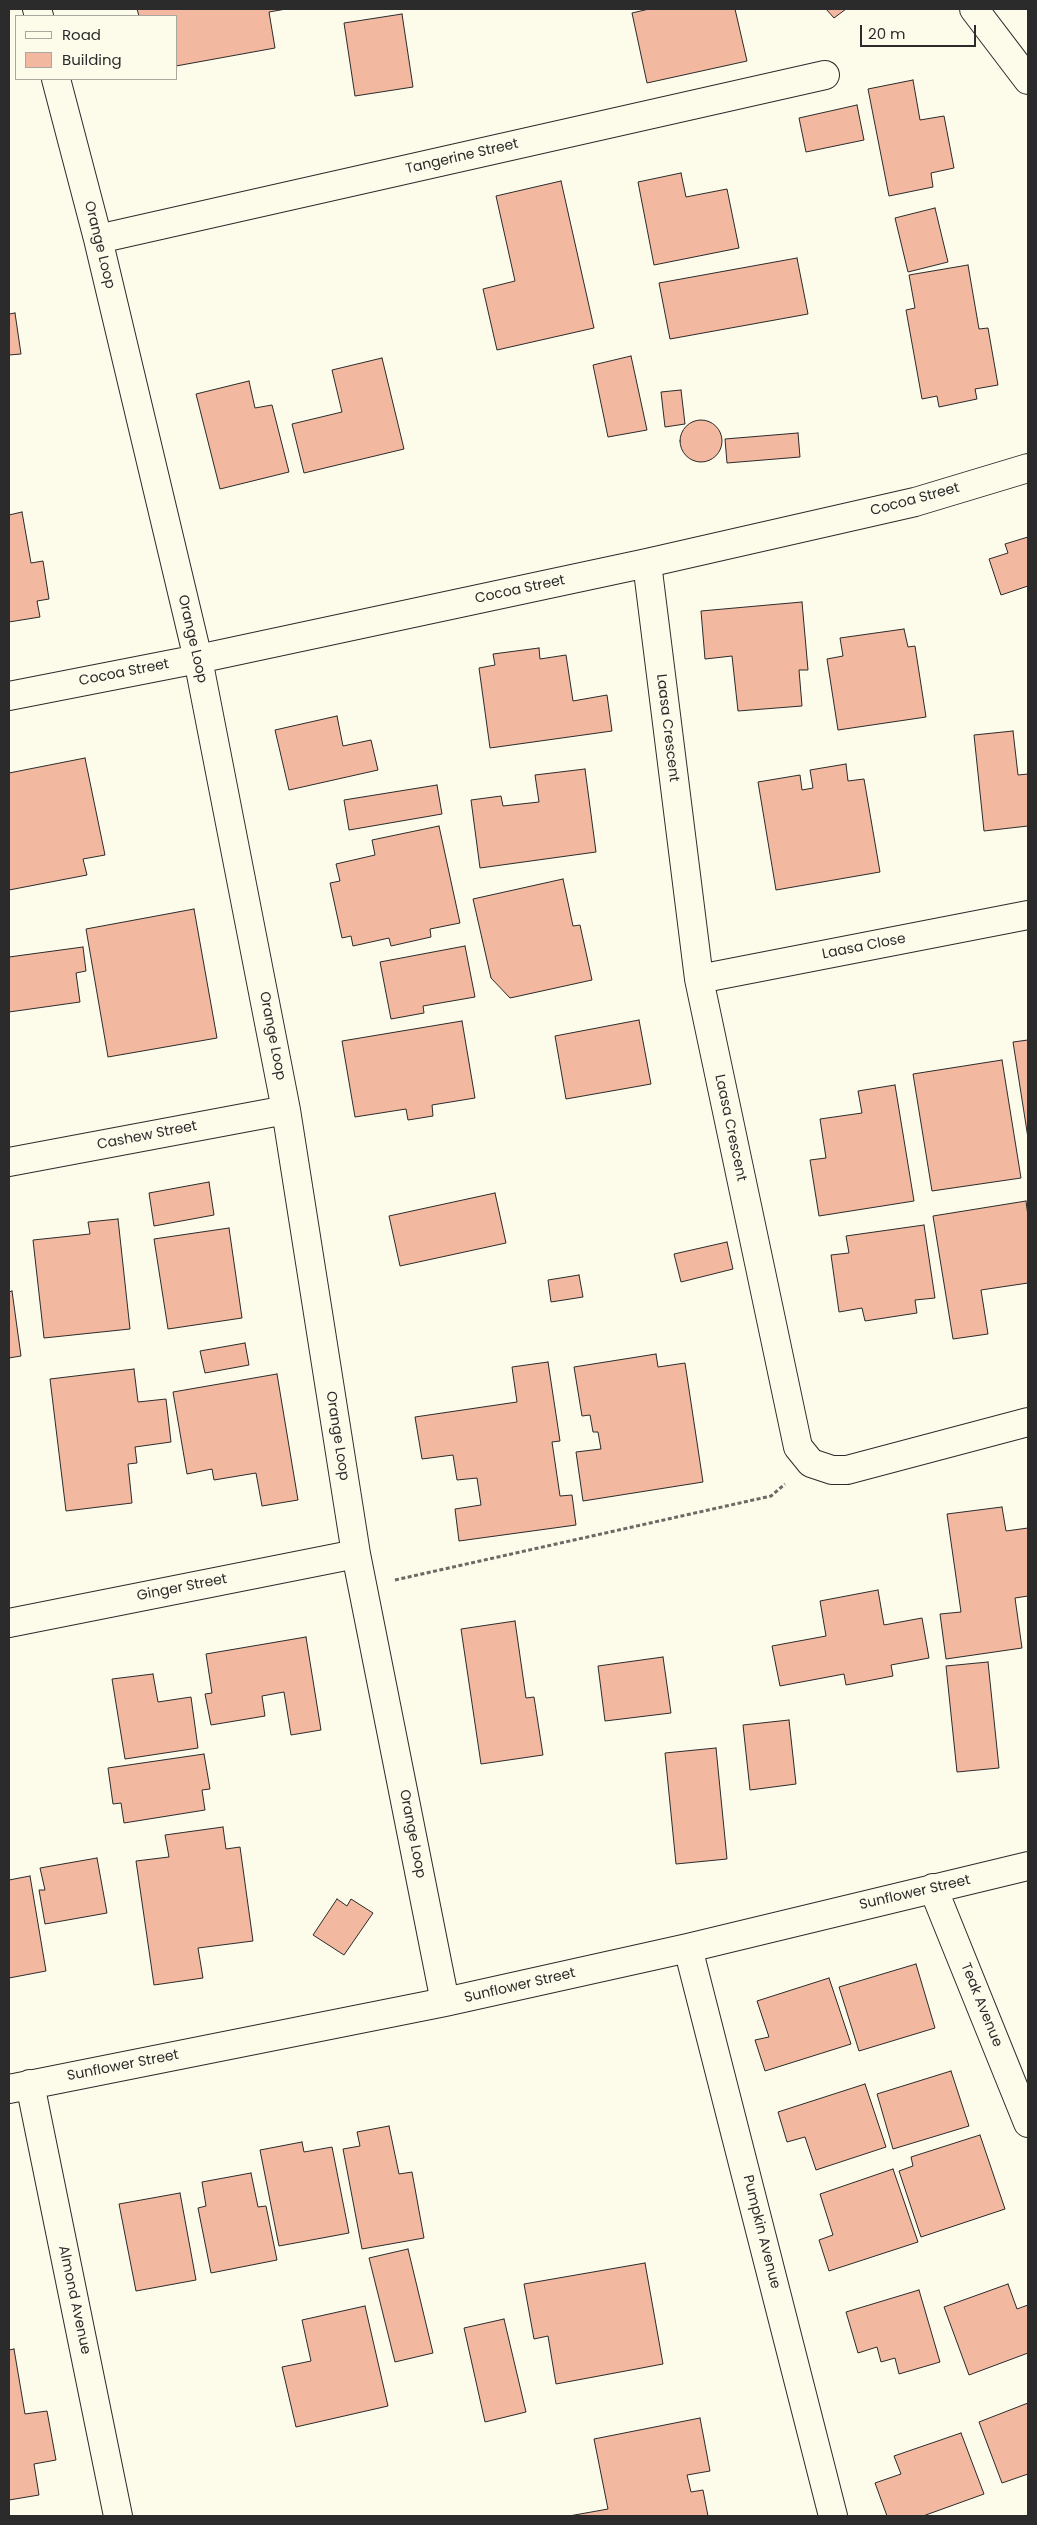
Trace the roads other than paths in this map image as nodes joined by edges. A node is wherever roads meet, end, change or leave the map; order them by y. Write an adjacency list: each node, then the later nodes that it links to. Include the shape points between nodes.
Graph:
1 (974, 9): 4 (street)
2 (825, 75): 5 (street, Tangerine Street)
3 (56, 80): 5 (street, Orange Loop)
4 (1028, 80)
5 (98, 239): 8 (street, Orange Loop)
6 (1028, 468): 7 (street, Cocoa Street, via 915,502)
7 (647, 562): 8 (street, Cocoa Street); 11 (street, Laasa Crescent)
8 (198, 659): 9 (street, Cocoa Street); 12 (street, Orange Loop)
9 (9, 696)
10 (1028, 915): 11 (street, Laasa Close)
11 (699, 979): 14 (street, Laasa Crescent, via 798,1447 811,1463 832,1470 847,1470)
12 (286, 1110): 13 (street, Cashew Street); 15 (street, Orange Loop)
13 (9, 1162)
14 (1028, 1422)
15 (356, 1554): 16 (street, Ginger Street); 20 (street, Orange Loop)
16 (9, 1623)
17 (1028, 1866): 18 (street, Sunflower Street)
18 (933, 1888): 19 (street, Sunflower Street); 22 (street, Teak Avenue)
19 (688, 1948): 20 (street, Sunflower Street); 24 (street, Pumpkin Avenue)
20 (445, 2002): 21 (street, Sunflower Street)
21 (20, 2087): 23 (street, Almond Avenue)
22 (1028, 2123)
23 (118, 2516)
24 (833, 2516)

